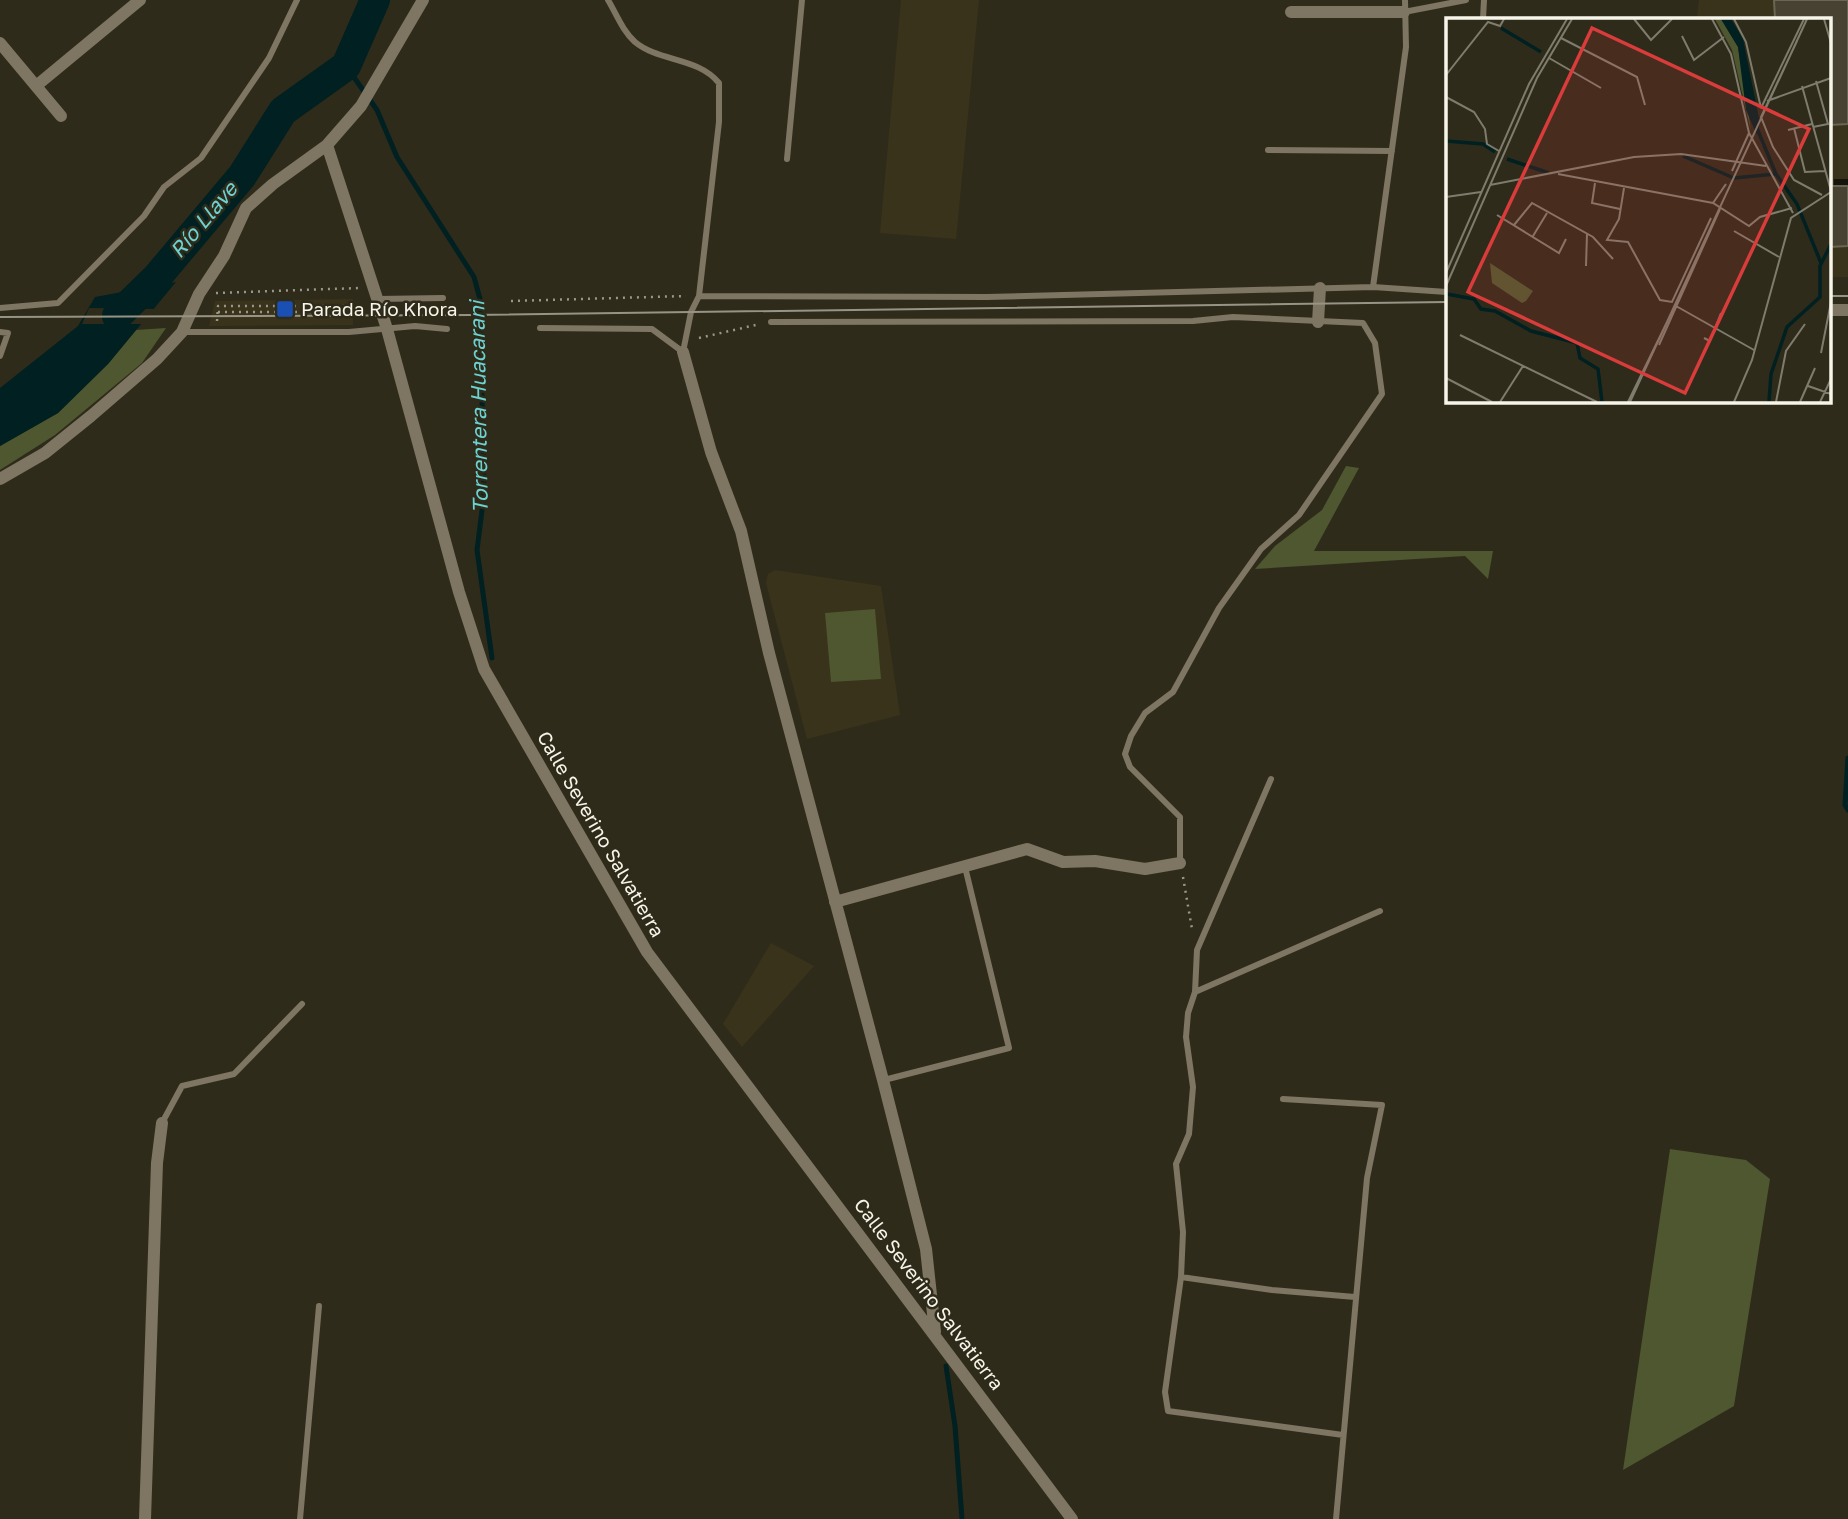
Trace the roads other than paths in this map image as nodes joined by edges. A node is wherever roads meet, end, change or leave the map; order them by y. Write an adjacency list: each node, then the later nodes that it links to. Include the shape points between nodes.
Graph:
1 (141, 0): 12 (street)
2 (297, 0): 24 (lane, via 269,58 201,158 164,187 144,216 58,303)
3 (423, 0): 14 (street, via 374,88)
4 (608, 0): 22 (lane, via 625,32 638,44 709,71 719,83 719,122)
5 (802, 0): 17 (lane)
6 (1466, 0): 8 (lane)
7 (1484, 0): 10 (lane)
8 (1405, 6): 9 (street); 16 (lane, via 1406,47)
9 (1291, 12)
10 (1483, 18)
11 (0, 43): 12 (street)
12 (36, 86): 13 (street)
13 (61, 116)
14 (327, 145): 21 (street, Calle Severino Salvatierra); 33 (street, via 246,208)
15 (1268, 150): 16 (lane)
16 (1392, 151): 18 (lane)
17 (787, 159)
18 (1373, 287): 19 (lane); 20 (lane)
19 (1320, 288): 22 (lane, via 986,297); 28 (street)
20 (1446, 292)
21 (376, 293): 23 (lane); 30 (street, Calle Severino Salvatierra)
22 (699, 296): 34 (lane, via 691,312)
23 (443, 298)
24 (0, 308)
25 (1830, 310): 26 (street)
26 (1848, 310)
27 (771, 322): 28 (lane, via 1233,317)
28 (1318, 322): 38 (lane, via 1363,323 1375,343 1382,394 1299,514 1261,549 1219,608 1173,692 1145,713 1125,754 1130,767 1180,817)
29 (540, 328): 34 (lane, via 652,329)
30 (387, 329): 31 (lane); 33 (lane); 50 (street, Calle Severino Salvatierra, via 484,669 632,930)
31 (447, 330)
32 (0, 332): 35 (lane, via 8,333)
33 (182, 332): 36 (street, via 157,359 45,453)
34 (684, 352): 40 (street, via 710,452 741,531)
35 (0, 356)
36 (0, 479)
37 (1271, 779): 42 (lane, via 1197,950)
38 (1180, 863): 39 (street, via 1144,869 1095,861 1063,862 1027,849)
39 (965, 867): 40 (street); 44 (lane, via 1009,1048)
40 (835, 902): 44 (street)
41 (1380, 911): 42 (lane)
42 (1195, 992): 47 (lane, via 1185,1037 1193,1087 1189,1134 1176,1164 1183,1232)
43 (302, 1004): 46 (lane, via 234,1073 182,1086)
44 (883, 1080): 50 (street, via 926,1249)
45 (1283, 1099): 48 (lane, via 1382,1105 1367,1178)
46 (162, 1123): 52 (street)
47 (1181, 1277): 48 (lane); 51 (lane, via 1165,1392 1168,1411)
48 (1355, 1297): 51 (lane)
49 (319, 1306): 53 (lane)
50 (934, 1332): 54 (street, Calle Severino Salvatierra)
51 (1343, 1435): 55 (lane)
52 (145, 1519)
53 (300, 1519)
54 (1072, 1519)
55 (1336, 1519)

